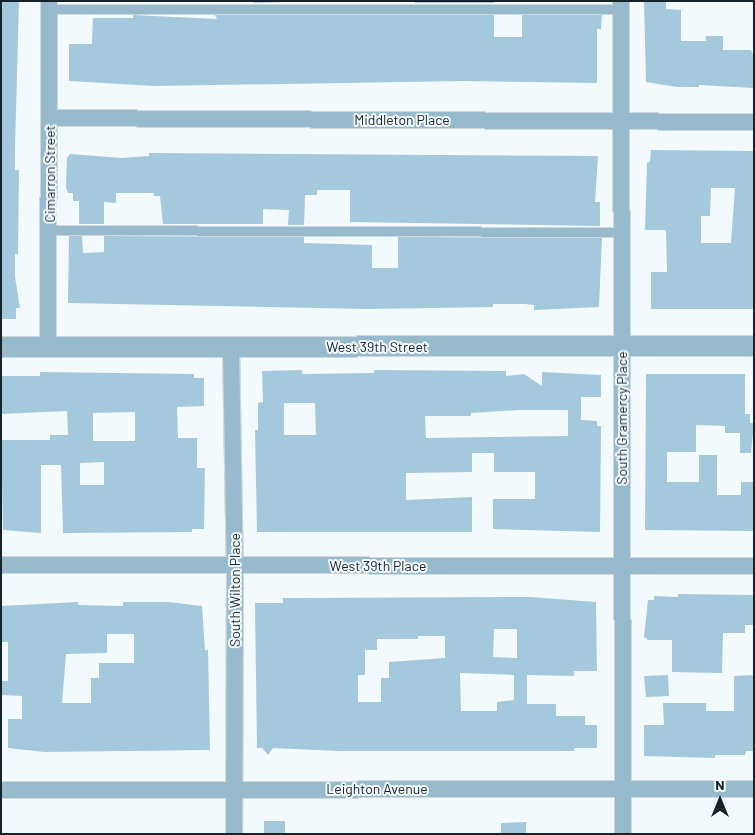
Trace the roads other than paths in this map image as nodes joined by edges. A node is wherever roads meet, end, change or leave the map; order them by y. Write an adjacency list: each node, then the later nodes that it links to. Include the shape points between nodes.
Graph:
1 (49, 5): 2 (lane); 3 (street, Cimarron Street)
2 (622, 5): 4 (street, South Gramercy Place)
3 (50, 118): 4 (street, Middleton Place); 6 (street, Cimarron Street)
4 (622, 121): 5 (street, Middleton Place); 7 (street, South Gramercy Place)
5 (754, 122)
6 (50, 230): 7 (lane); 11 (street, Cimarron Street)
7 (622, 232): 8 (street, South Gramercy Place)
8 (622, 346): 9 (street, West 39th Street); 12 (street, West 39th Street); 15 (street, South Gramercy Place)
9 (754, 346)
10 (1, 347): 11 (street, West 39th Street)
11 (48, 347): 12 (street, West 39th Street)
12 (231, 347): 14 (street, South Wilton Place)
13 (1, 565): 14 (street, West 39th Place)
14 (235, 566): 15 (street, West 39th Place); 20 (street, South Wilton Place)
15 (622, 566): 16 (street, West 39th Place); 17 (street, South Gramercy Place)
16 (754, 566)
17 (622, 789): 18 (street, Leighton Avenue); 20 (street, Leighton Avenue); 22 (street, South Gramercy Place)
18 (754, 789)
19 (1, 790): 20 (street, Leighton Avenue)
20 (234, 790): 21 (street, South Wilton Place)
21 (234, 834)
22 (622, 834)

